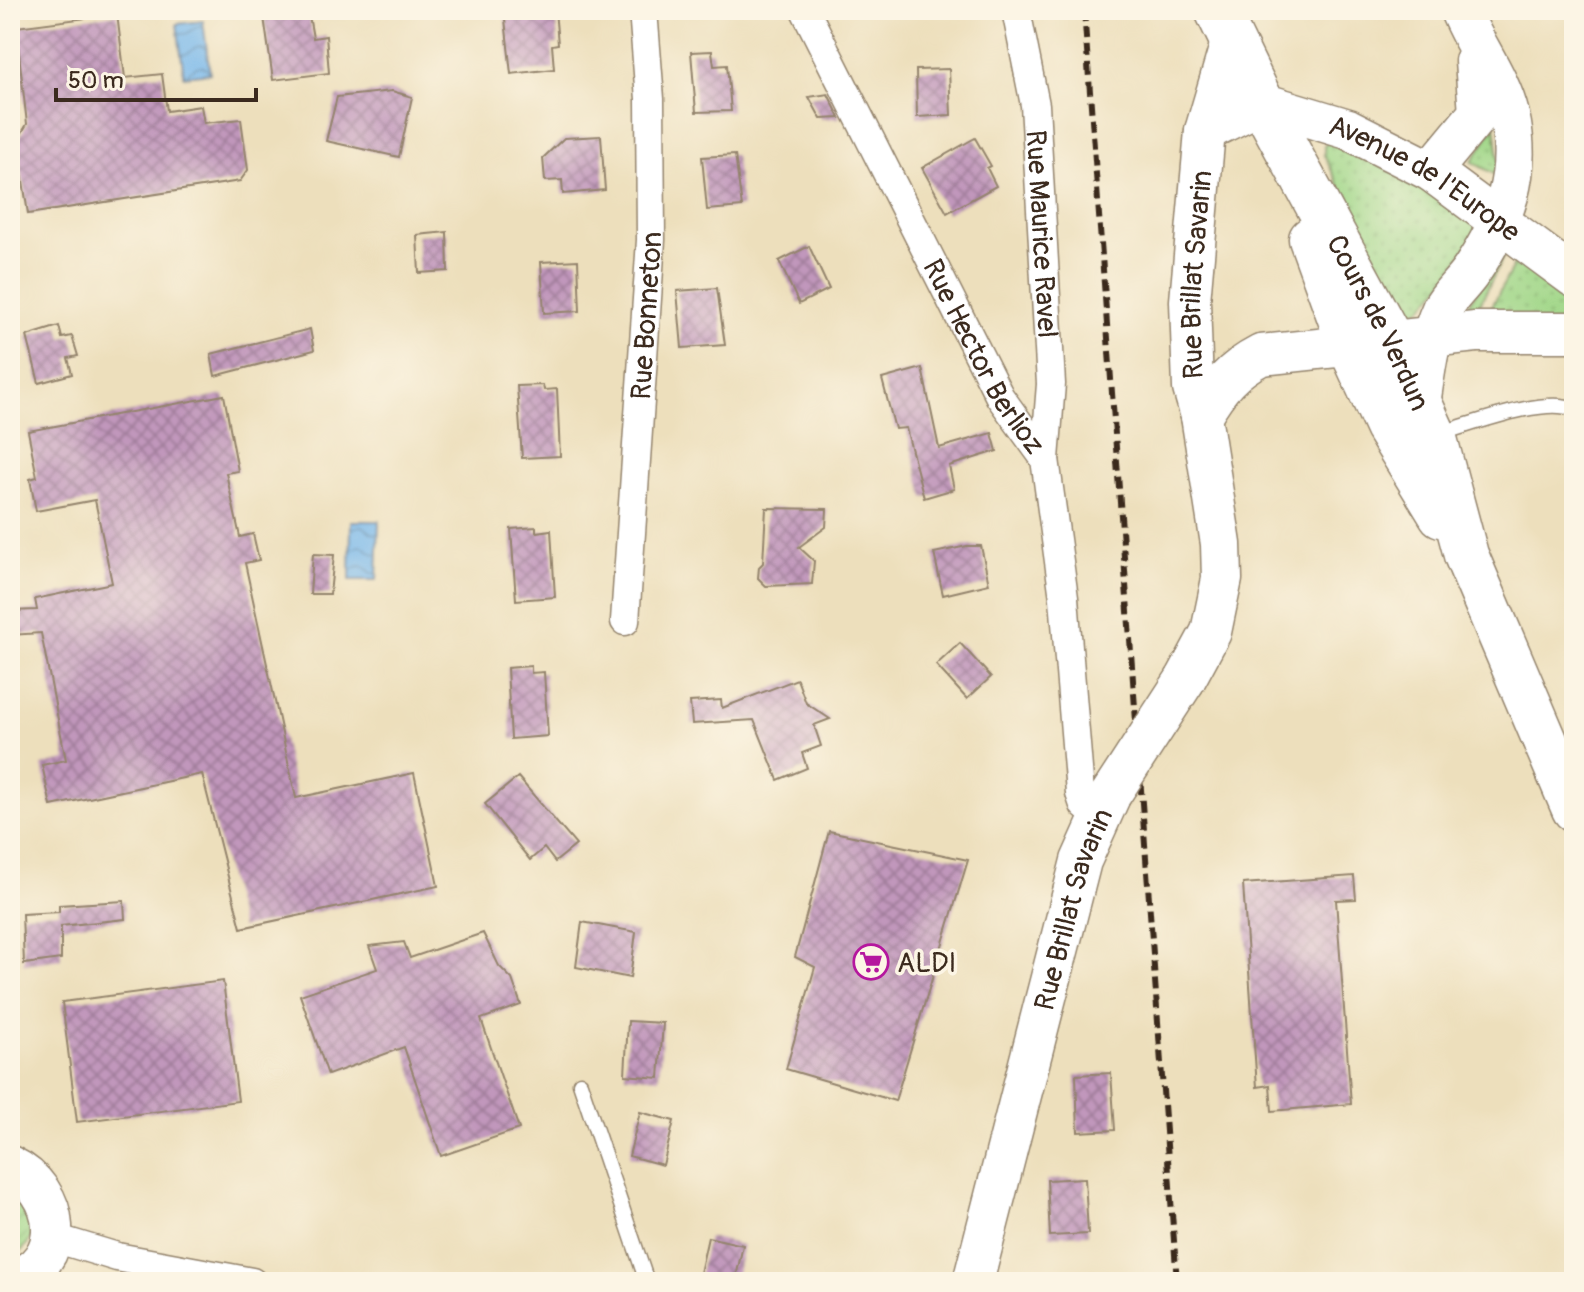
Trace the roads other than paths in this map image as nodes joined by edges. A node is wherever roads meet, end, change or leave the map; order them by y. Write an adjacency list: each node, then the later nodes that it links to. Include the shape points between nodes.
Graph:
1 (643, 10): 18 (street, Rue Bonneton, via 651,240)
2 (805, 10): 16 (street, Rue Hector Berlioz, via 1000,397)
3 (1016, 10): 16 (street, Rue Maurice Ravel, via 1035,105 1051,384)
4 (1224, 24): 6 (main road, Cours de Verdun); 7 (main road, Rue Brillat Savarin)
5 (1467, 27): 8 (main road, via 1479,113); 9 (main road, via 1508,111 1513,135 1512,187)
6 (1262, 103): 7 (main road, Rue Brillat Savarin); 8 (main road, Avenue de l'Europe, via 1348,129); 12 (main road, Cours de Verdun)
7 (1205, 131): 14 (main road, Rue Brillat Savarin, via 1190,301 1193,388)
8 (1431, 171): 9 (main road, Avenue de l'Europe)
9 (1501, 220): 10 (main road, Avenue de l'Europe); 12 (main road, via 1444,305)
10 (1574, 277)
11 (1574, 332): 12 (main road, via 1476,332)
12 (1391, 342): 14 (main road, Rue Brillat Savarin, via 1261,355 1235,369); 15 (main road, Cours de Verdun); 17 (main road, Cours de Verdun, via 1387,427)
13 (1574, 409): 15 (lane, via 1543,406)
14 (1201, 416): 19 (main road, Rue Brillat Savarin, bridge, via 1221,544 1222,579 1211,632)
15 (1427, 420): 17 (main road, Cours de Verdun)
16 (1045, 459): 19 (street, Rue Hector Berlioz, via 1064,598 1080,793 1084,805)
17 (1466, 555): 20 (main road, Cours de Verdun)
18 (625, 621)
19 (1104, 806): 27 (main road, Rue Brillat Savarin, via 1081,861)
20 (1574, 809)
21 (580, 1083): 26 (lane)
22 (10, 1166): 23 (main road, via 39,1185 53,1219)
23 (51, 1237): 24 (main road, via 33,1269); 25 (street, via 117,1257)
24 (10, 1281)
25 (252, 1282)
26 (647, 1282)
27 (973, 1282)

